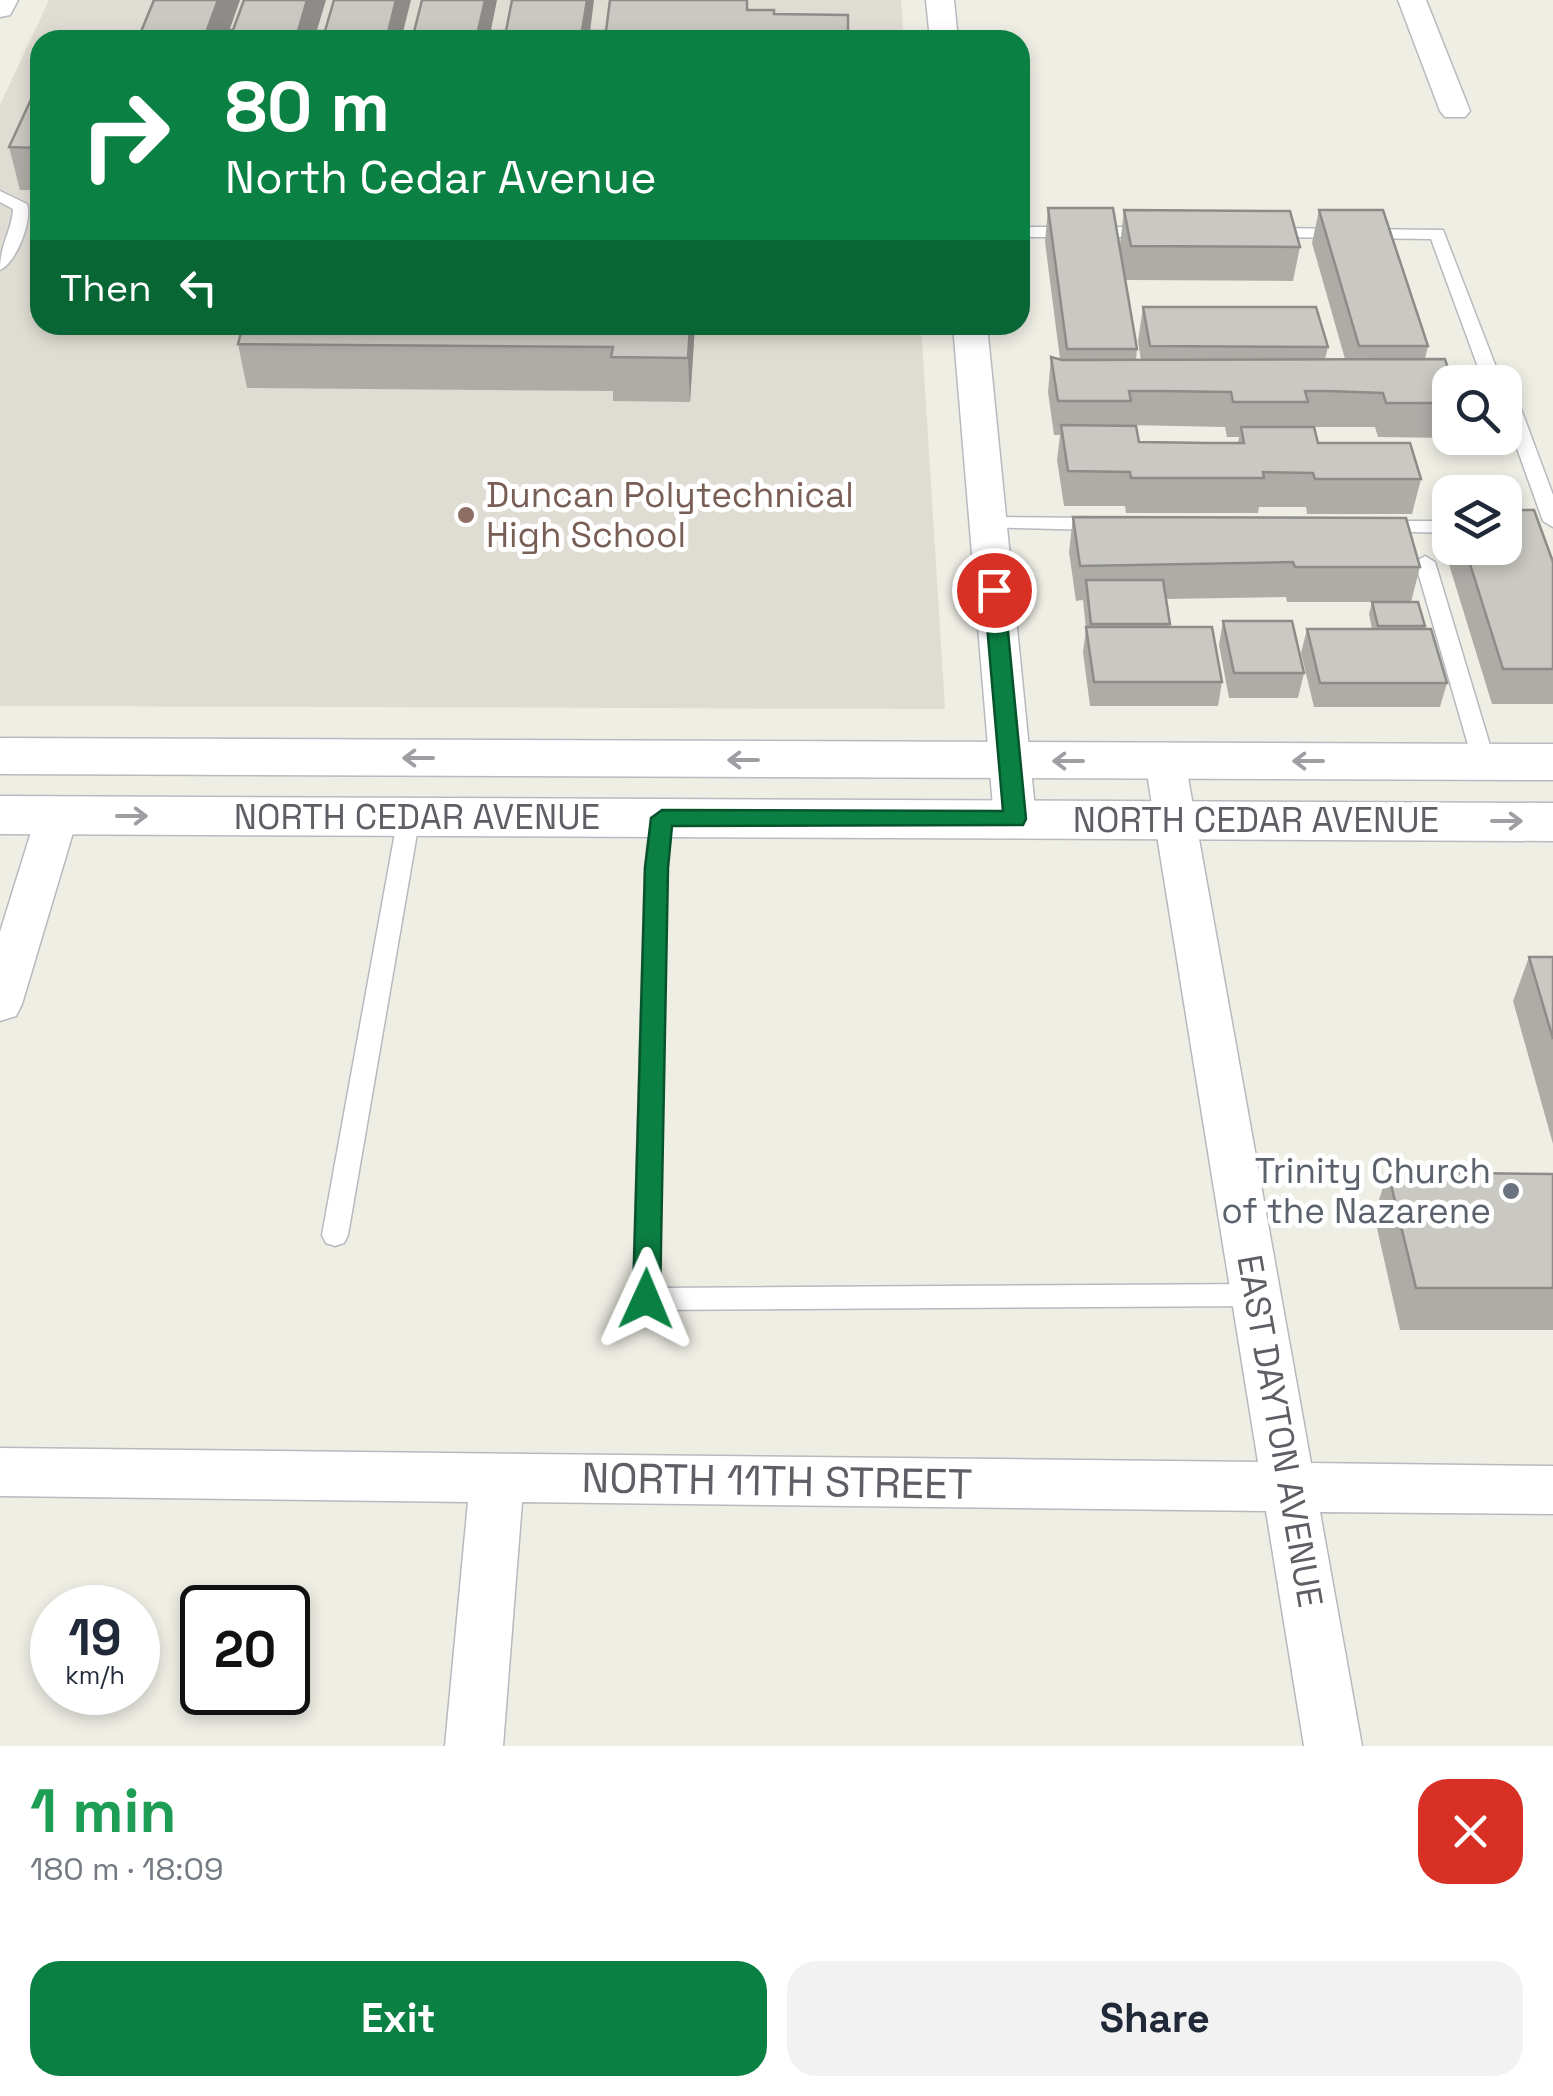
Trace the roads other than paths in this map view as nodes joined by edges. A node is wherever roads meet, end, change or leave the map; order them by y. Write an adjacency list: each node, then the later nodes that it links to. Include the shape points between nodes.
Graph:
1 (4, 0): 4 (street)
2 (940, 0): 5 (street)
3 (1412, 0): 6 (street)
4 (0, 9)
5 (943, 30)
6 (1455, 111)
7 (0, 196): 11 (lane, via 14,200 22,216)
8 (1030, 232): 9 (lane)
9 (1162, 232)
10 (1240, 233): 13 (lane, via 1437,234)
11 (0, 265)
12 (971, 335): 15 (street)
13 (1486, 365)
14 (1522, 443): 18 (lane)
15 (988, 523): 16 (lane); 22 (street)
16 (1123, 524)
17 (1354, 526): 19 (lane)
18 (1548, 526)
19 (1432, 527)
20 (1425, 562): 24 (lane)
21 (0, 756): 22 (main road, NORTH CEDAR AVENUE, one-way to 21)
22 (1010, 760): 23 (main road, NORTH CEDAR AVENUE, one-way to 22); 30 (street)
23 (1166, 761): 24 (main road, NORTH CEDAR AVENUE, one-way to 23); 31 (street, EAST DAYTON AVENUE)
24 (1484, 762): 25 (main road, NORTH CEDAR AVENUE)
25 (1553, 762)
26 (0, 815): 27 (main road, NORTH CEDAR AVENUE)
27 (56, 816): 28 (main road, NORTH CEDAR AVENUE, one-way to 28); 33 (street)
28 (409, 816): 29 (main road, NORTH CEDAR AVENUE); 34 (lane)
29 (662, 818): 30 (main road, NORTH CEDAR AVENUE); 35 (lane, via 646,1299)
30 (1015, 819): 31 (main road, NORTH CEDAR AVENUE)
31 (1175, 820): 32 (main road, NORTH CEDAR AVENUE, one-way to 32); 35 (street, EAST DAYTON AVENUE)
32 (1553, 822)
33 (0, 1004)
34 (335, 1235)
35 (1257, 1295): 38 (street, EAST DAYTON AVENUE)
36 (0, 1472): 37 (street, NORTH 11TH STREET)
37 (497, 1477): 38 (street, NORTH 11TH STREET); 40 (street)
38 (1289, 1487): 39 (street, NORTH 11TH STREET); 41 (street, EAST DAYTON AVENUE)
39 (1553, 1490)
40 (474, 1746)
41 (1333, 1746)

